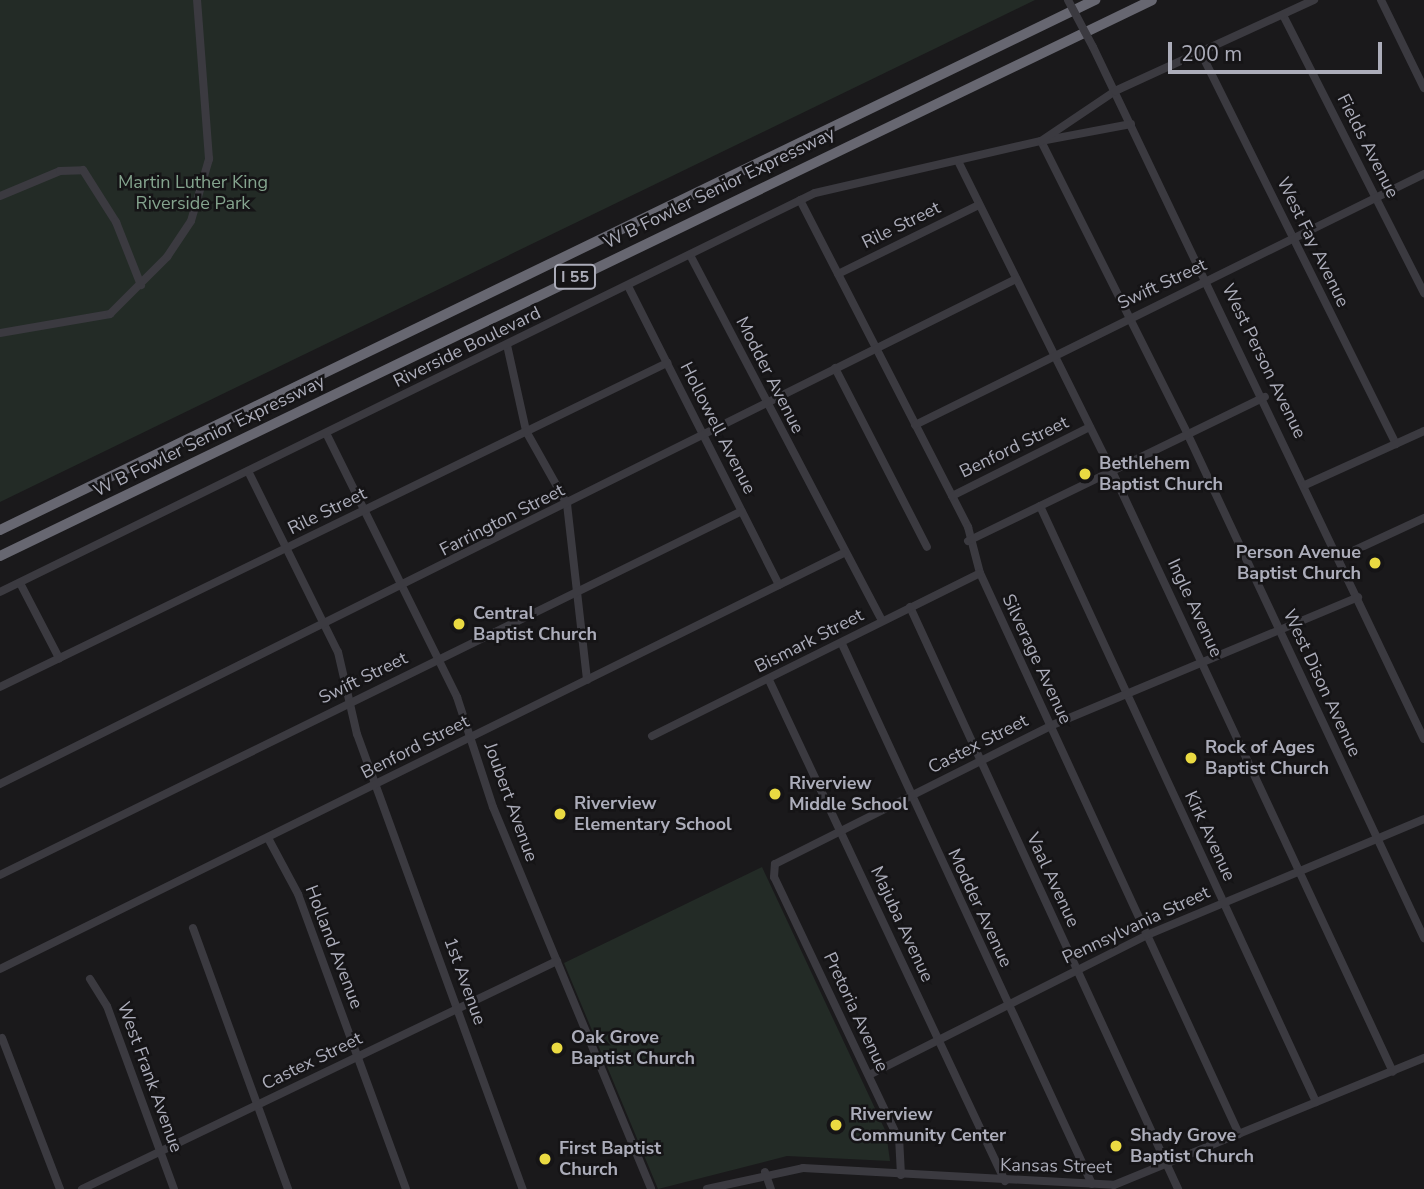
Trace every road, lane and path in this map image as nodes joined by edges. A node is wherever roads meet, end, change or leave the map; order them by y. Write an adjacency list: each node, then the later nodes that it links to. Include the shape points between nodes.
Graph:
1 (197, 0): 24 (street, via 209,159 205,184 191,221)
2 (1068, 0): 10 (street, West Person Avenue, bridge)
3 (1095, 0): 53 (highway, W B Fowler Senior Expressway / I 55)
4 (1152, 0): 58 (highway, W B Fowler Senior Expressway / I 55)
5 (1314, 0): 7 (street, Riverside Boulevard)
6 (1381, 0): 9 (street)
7 (1283, 15): 8 (street, Riverside Boulevard); 16 (street, Fields Avenue)
8 (1201, 53): 10 (street, Riverside Boulevard); 19 (street, West Fay Avenue)
9 (1424, 88)
10 (1115, 91): 11 (street, West Person Avenue); 12 (street, Riverside Boulevard)
11 (1131, 124): 12 (street, Riverside Boulevard); 23 (street, West Person Avenue)
12 (1041, 141): 13 (street, Riverside Boulevard); 27 (street, West Dison Avenue)
13 (959, 163): 17 (street, Riverside Boulevard, via 835,187); 18 (street, Ingle Avenue)
14 (1424, 174): 16 (street, Swift Street)
15 (0, 196): 24 (street, via 61,171 83,170 116,222)
16 (1377, 198): 19 (street, Swift Street); 26 (street, Fields Avenue)
17 (800, 200): 20 (street, Riverside Boulevard); 21 (street, Silverage Avenue)
18 (979, 205): 21 (street, Rile Street); 22 (street, Ingle Avenue)
19 (1294, 239): 23 (street, Swift Street); 43 (street, West Fay Avenue)
20 (690, 255): 25 (street, Riverside Boulevard); 35 (street, Modder Avenue)
21 (838, 274): 30 (street, Silverage Avenue)
22 (1016, 279): 30 (street, Farrington Street); 31 (street, Ingle Avenue)
23 (1207, 281): 27 (street, Swift Street); 34 (street, West Person Avenue)
24 (141, 285): 28 (street, via 110,314)
25 (628, 286): 29 (street, Riverside Boulevard); 32 (street, Hollowell Avenue)
26 (1424, 293)
27 (1129, 317): 31 (street, Swift Street); 42 (street, West Dison Avenue)
28 (0, 333)
29 (507, 345): 38 (street); 40 (street, Riverside Boulevard)
30 (876, 348): 33 (street, Farrington Street); 36 (street, Silverage Avenue)
31 (1054, 355): 36 (street, Swift Street); 37 (street, Ingle Avenue)
32 (667, 363): 38 (street, Rile Street); 41 (street, Hollowell Avenue)
33 (835, 368): 35 (street, Farrington Street); 55 (street)
34 (1265, 397): 42 (street); 46 (street, West Person Avenue)
35 (767, 402): 41 (street, Farrington Street); 57 (street, Modder Avenue)
36 (915, 425): 47 (street, Silverage Avenue)
37 (1090, 428): 45 (street, Ingle Avenue); 47 (street, Benford Street)
38 (526, 431): 48 (street); 50 (street, Rile Street)
39 (1424, 431): 43 (street)
40 (326, 433): 44 (street, Riverside Boulevard); 50 (street, Joubert Avenue)
41 (704, 435): 48 (street, Farrington Street); 51 (street, Hollowell Avenue)
42 (1188, 435): 45 (street); 70 (street, West Dison Avenue)
43 (1396, 444): 46 (street)
44 (248, 471): 56 (street, 1st Avenue); 61 (street, Riverside Boulevard)
45 (1112, 471): 49 (street); 74 (street, Ingle Avenue)
46 (1305, 485): 59 (street, West Person Avenue)
47 (952, 496): 54 (street, Silverage Avenue)
48 (567, 504): 63 (street, Farrington Street); 64 (street)
49 (1040, 506): 54 (street); 78 (street, Kirk Avenue)
50 (364, 510): 56 (street, Rile Street); 63 (street, Joubert Avenue)
51 (742, 511): 62 (street, Hollowell Avenue); 64 (street, Swift Street)
52 (1424, 518): 59 (street)
53 (0, 530)
54 (968, 541): 60 (street, Silverage Avenue)
55 (927, 547)
56 (287, 548): 69 (street, 1st Avenue); 72 (street, Rile Street)
57 (844, 553): 62 (street, Benford Street); 68 (street, Modder Avenue)
58 (0, 556)
59 (1340, 557): 66 (street, West Person Avenue)
60 (980, 573): 67 (street, Bismark Street); 80 (street, Silverage Avenue)
61 (20, 583): 65 (street, Riverside Boulevard); 72 (street)
62 (779, 585): 75 (street, Benford Street)
63 (404, 587): 69 (street, Farrington Street); 73 (street, Joubert Avenue)
64 (576, 591): 73 (street, Swift Street); 75 (street)
65 (0, 593)
66 (1358, 597): 70 (street, Castex Street); 83 (street, West Person Avenue)
67 (910, 607): 68 (street, Bismark Street); 84 (street, Vaal Avenue)
68 (882, 621): 71 (street, Bismark Street)
69 (326, 624): 79 (street, 1st Avenue); 85 (street, Farrington Street)
70 (1279, 630): 74 (street, Castex Street); 91 (street, West Dison Avenue)
71 (842, 644): 76 (street, Bismark Street); 87 (street, Modder Avenue)
72 (59, 658): 77 (street, Rile Street)
73 (439, 658): 79 (street, Swift Street); 81 (street, Joubert Avenue)
74 (1202, 662): 78 (street, Castex Street); 93 (street, Ingle Avenue)
75 (586, 680): 81 (street, Benford Street)
76 (769, 680): 82 (street, Bismark Street); 89 (street, Majuba Avenue)
77 (0, 687)
78 (1126, 693): 80 (street, Castex Street); 95 (street, Kirk Avenue)
79 (347, 703): 86 (street, 1st Avenue); 94 (street, Swift Street)
80 (1050, 726): 84 (street, Castex Street); 97 (street, Silverage Avenue)
81 (471, 736): 86 (street, Benford Street); 99 (street, Joubert Avenue)
82 (652, 736)
83 (1424, 739)
84 (980, 761): 87 (street, Castex Street); 101 (street, Vaal Avenue)
85 (0, 784)
86 (376, 785): 90 (street, Benford Street); 104 (street, 1st Avenue)
87 (911, 796): 89 (street, Castex Street); 103 (street, Modder Avenue)
88 (1424, 819): 91 (street, Pennsylvania Street)
89 (841, 831): 92 (street, Castex Street); 106 (street, Majuba Avenue)
90 (268, 838): 100 (street, Benford Street); 107 (street, Holland Avenue, via 298,894)
91 (1377, 838): 93 (street, Pennsylvania Street); 98 (street, West Dison Avenue)
92 (774, 866): 110 (street, Pretoria Avenue)
93 (1300, 870): 95 (street, Pennsylvania Street); 109 (street, Ingle Avenue)
94 (0, 875)
95 (1224, 902): 97 (street, Pennsylvania Street); 111 (street, Kirk Avenue)
96 (193, 928): 112 (street)
97 (1147, 935): 101 (street, Pennsylvania Street); 113 (street, Silverage Avenue)
98 (1424, 938)
99 (557, 961): 104 (street, Castex Street); 126 (street, Joubert Avenue)
100 (0, 969)
101 (1077, 970): 103 (street, Pennsylvania Street); 115 (street, Vaal Avenue)
102 (90, 979): 114 (street, West Frank Avenue, via 107,1006)
103 (1008, 1004): 106 (street, Pennsylvania Street); 119 (street, Modder Avenue)
104 (458, 1008): 107 (street, Castex Street); 125 (street, 1st Avenue)
105 (2, 1038): 120 (street)
106 (938, 1040): 110 (street, Pennsylvania Street); 118 (street, Majuba Avenue)
107 (359, 1056): 112 (street, Castex Street); 124 (street, Holland Avenue)
108 (1424, 1058): 109 (street, Kansas Street)
109 (1392, 1072): 111 (street, Kansas Street)
110 (869, 1075): 117 (street, Pretoria Avenue, via 899,1140)
111 (1316, 1102): 113 (street, Kansas Street)
112 (258, 1104): 114 (street, Castex Street); 123 (street)
113 (1240, 1134): 115 (street, Kansas Street)
114 (160, 1153): 121 (street, Castex Street); 122 (street, West Frank Avenue)
115 (1168, 1165): 119 (street, Kansas Street, via 1128,1182); 129 (street, Vaal Avenue)
116 (765, 1172): 117 (street, Kansas Street, via 803,1168); 127 (street, Kansas Street); 128 (street)
117 (901, 1175): 118 (street, Kansas Street)
118 (1005, 1181): 119 (street, Kansas Street)
119 (1092, 1184)
120 (60, 1189)
121 (82, 1189)
122 (174, 1189)
123 (288, 1189)
124 (406, 1189)
125 (523, 1189)
126 (651, 1189)
127 (707, 1189)
128 (771, 1189)
129 (1178, 1189)

